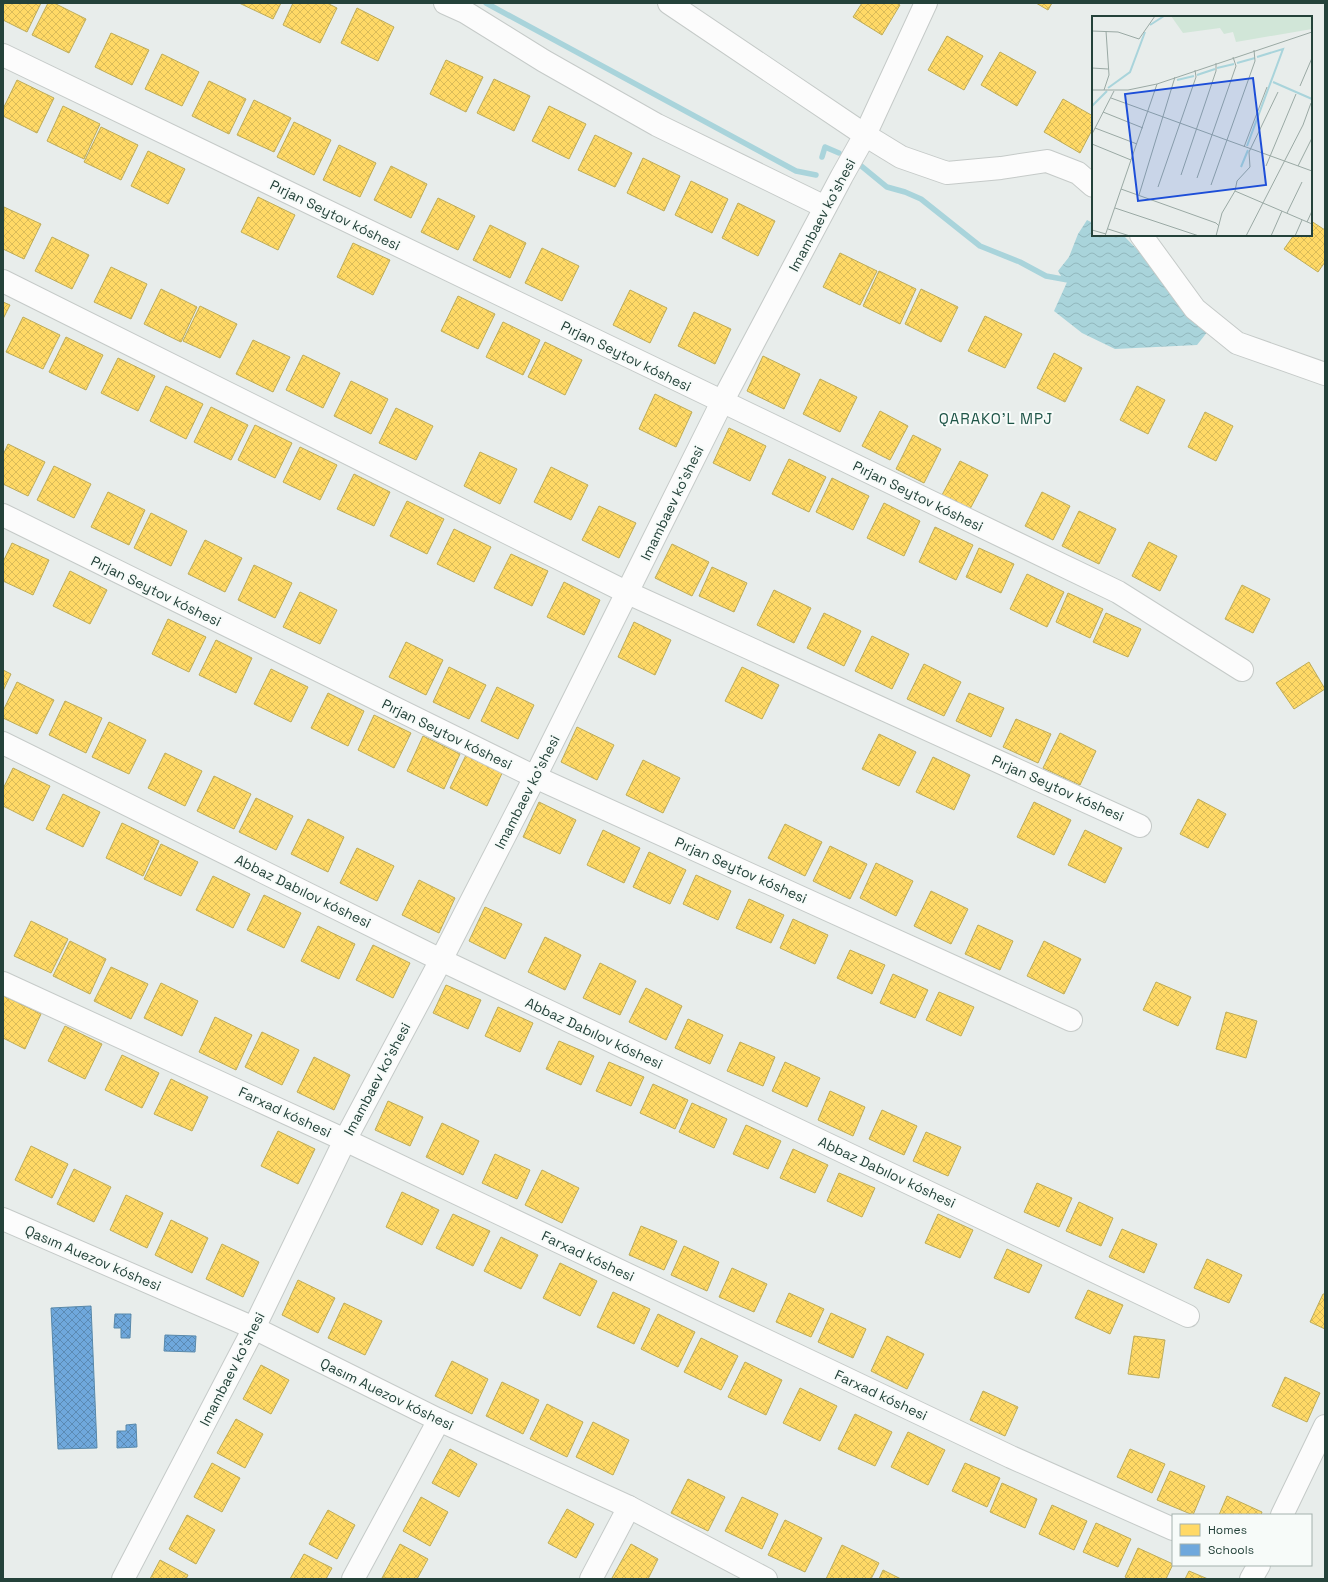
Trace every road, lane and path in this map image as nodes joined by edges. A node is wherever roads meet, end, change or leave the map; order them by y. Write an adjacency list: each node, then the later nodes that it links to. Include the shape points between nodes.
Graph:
1 (445, 3): 7 (street, via 465,12 544,61 657,125)
2 (670, 3): 5 (street)
3 (926, 3): 5 (street, Imambaev ko'shesi)
4 (3, 55): 11 (street, Pırjan Seytov kóshesi)
5 (865, 135): 6 (street, via 901,157 947,173 1047,161 1078,172); 7 (street, Imambaev ko'shesi)
6 (1092, 185)
7 (825, 207): 11 (street, Imambaev ko'shesi)
8 (1142, 236): 10 (street, via 1195,309 1237,343)
9 (3, 281): 13 (street, Pırjan Seytov kóshesi)
10 (1325, 374)
11 (722, 402): 13 (street, Imambaev ko'shesi); 14 (street, Pırjan Seytov kóshesi, via 1118,592)
12 (3, 515): 16 (street, Pırjan Seytov kóshesi)
13 (628, 593): 16 (street, Imambaev ko'shesi); 17 (street, Pırjan Seytov kóshesi)
14 (1242, 670)
15 (3, 743): 18 (street, Abbaz Dabılov kóshesi)
16 (535, 777): 18 (street, Imambaev ko'shesi); 20 (street, Pırjan Seytov kóshesi)
17 (1140, 826)
18 (441, 960): 21 (street, Imambaev ko'shesi); 23 (street, Abbaz Dabılov kóshesi)
19 (3, 984): 21 (street, Farxad kóshesi)
20 (1071, 1020)
21 (345, 1140): 24 (street, Imambaev ko'shesi); 29 (street, Farxad kóshesi, via 1011,1457)
22 (3, 1219): 24 (street, Qasım Auezov kóshesi)
23 (1188, 1316)
24 (254, 1328): 25 (street, Qasım Auezov kóshesi); 30 (street, Imambaev ko'shesi)
25 (439, 1420): 27 (street, Qasım Auezov kóshesi); 31 (street)
26 (1325, 1426): 28 (street)
27 (629, 1507): 32 (street); 33 (street, Qasım Auezov kóshesi)
28 (1282, 1514)
29 (1172, 1529)
30 (123, 1579)
31 (353, 1579)
32 (591, 1579)
33 (766, 1579)

